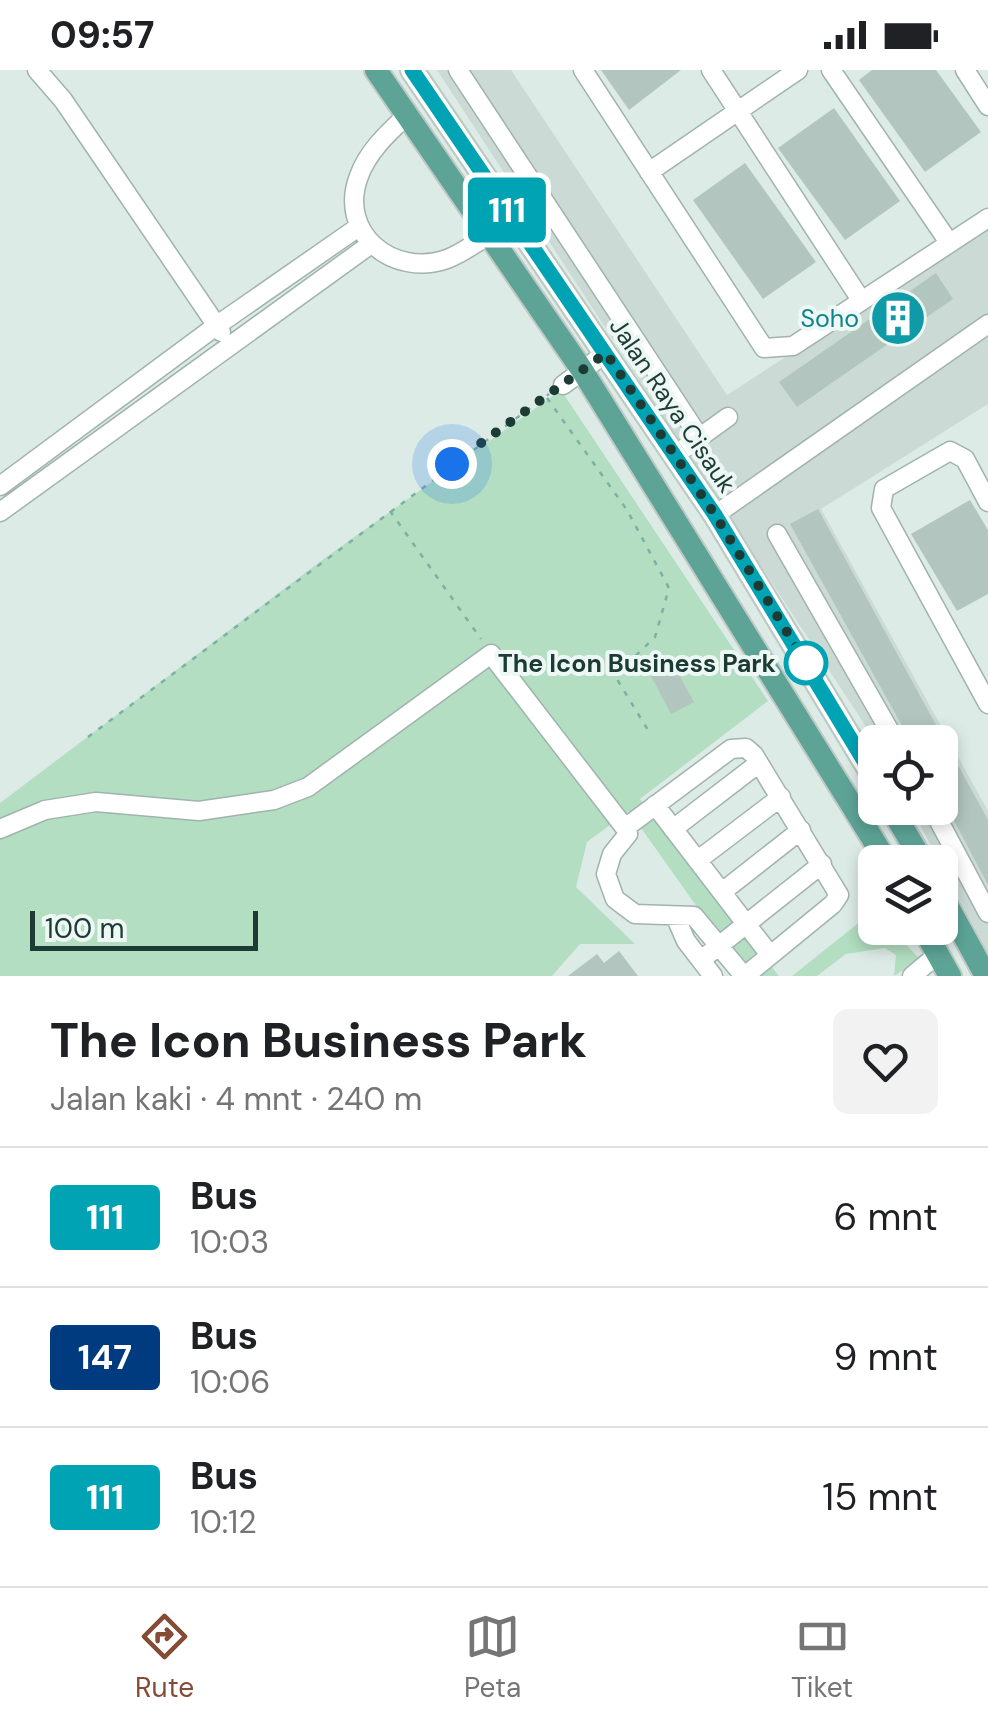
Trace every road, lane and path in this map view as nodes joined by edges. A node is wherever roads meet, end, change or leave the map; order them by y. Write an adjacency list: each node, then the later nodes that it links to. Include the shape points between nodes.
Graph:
1 (37, 70): 23 (street)
2 (376, 70): 13 (main road)
3 (412, 70): 10 (main road, Jalan Raya Cisauk)
4 (583, 70): 14 (street)
5 (711, 70): 12 (street)
6 (831, 70): 18 (street)
7 (965, 70): 11 (street)
8 (792, 72): 12 (street)
9 (462, 76): 10 (street); 21 (street)
10 (436, 104): 25 (main road, Jalan Raya Cisauk)
11 (988, 106)
12 (738, 111): 14 (street); 20 (street)
13 (407, 116): 16 (street, via 358,179); 17 (main road)
14 (649, 172): 20 (street, via 764,348 793,346)
15 (988, 218): 18 (street)
16 (358, 228): 19 (street); 23 (street)
17 (488, 236): 19 (street, via 448,259 420,264 394,260); 28 (main road)
18 (948, 241): 20 (street)
19 (371, 244): 27 (street)
20 (861, 300)
21 (618, 316): 25 (street); 31 (street)
22 (988, 324): 24 (street)
23 (216, 326): 27 (street); 33 (street)
24 (967, 338): 26 (street); 37 (street)
25 (598, 344): 28 (street); 32 (main road, Jalan Raya Cisauk)
26 (988, 344)
27 (230, 345): 36 (street)
28 (572, 378): 29 (path); 53 (main road)
29 (546, 396): 35 (path); 42 (path, via 627,510 669,588 655,637 615,676)
30 (728, 416): 31 (street)
31 (700, 438): 32 (street)
32 (675, 456): 37 (main road, Jalan Raya Cisauk)
33 (0, 486)
34 (988, 502): 40 (street, via 965,460 950,451 880,497)
35 (390, 510): 39 (path); 43 (path)
36 (0, 512)
37 (715, 515): 44 (main road, Jalan Raya Cisauk)
38 (777, 534): 41 (street)
39 (492, 654): 49 (street); 51 (street, via 308,787 274,800 198,811 96,802 45,810)
40 (988, 704)
41 (886, 725)
42 (651, 735)
43 (88, 736)
44 (858, 751)
45 (759, 763): 46 (street); 47 (street, via 746,748 731,749); 50 (street)
46 (781, 798): 52 (street); 54 (street)
47 (655, 805): 49 (street); 50 (street)
48 (941, 825): 56 (street)
49 (625, 828): 60 (street, via 628,834 606,874 615,898 635,914)
50 (673, 828): 54 (street)
51 (0, 829)
52 (801, 830): 55 (street); 57 (street)
53 (876, 845)
54 (698, 860): 57 (street)
55 (822, 864): 61 (street); 66 (street, via 838,899)
56 (976, 889): 58 (street); 59 (street)
57 (722, 892): 61 (street)
58 (958, 895)
59 (988, 913)
60 (675, 916): 63 (street, via 694,916); 67 (street)
61 (746, 924): 63 (street); 66 (street)
62 (958, 924): 72 (main road)
63 (721, 944): 67 (street); 69 (street)
64 (933, 945): 65 (main road)
65 (938, 954): 70 (street); 71 (main road)
66 (770, 955): 69 (street)
67 (700, 960): 68 (street)
68 (713, 976)
69 (744, 976)
70 (912, 976)
71 (950, 976)
72 (986, 976)

